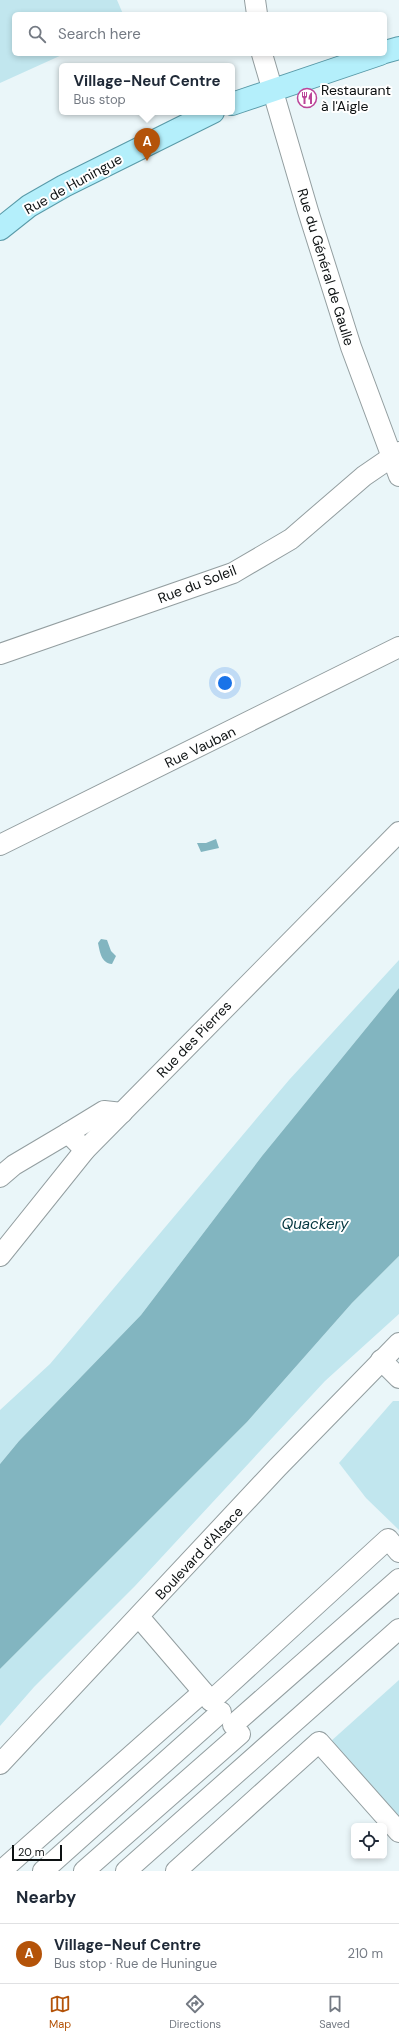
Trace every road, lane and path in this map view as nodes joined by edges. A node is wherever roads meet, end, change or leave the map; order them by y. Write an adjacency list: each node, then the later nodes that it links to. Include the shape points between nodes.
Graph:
1 (255, 0): 2 (street)
2 (257, 12)
3 (399, 48): 4 (main road)
4 (387, 51)
5 (263, 56): 7 (street, Rue du Général de Gaulle)
6 (374, 56): 7 (main road)
7 (272, 89): 8 (main road); 11 (street, Rue du Général de Gaulle, via 349,342)
8 (235, 103)
9 (207, 115): 10 (main road, Rue de Huningue, via 64,186 29,206)
10 (0, 229)
11 (395, 455): 12 (street, Rue du Général de Gaulle); 14 (street, Rue du Soleil, via 364,476 291,539 232,573)
12 (399, 476)
13 (399, 647): 16 (street, Rue Vauban)
14 (0, 654)
15 (399, 832): 17 (street, Rue des Pierres)
16 (0, 845)
17 (122, 1113): 18 (street, via 104,1111); 19 (street, Rue des Pierres)
18 (68, 1133): 19 (street); 20 (street)
19 (85, 1150): 21 (street, Rue des Pierres)
20 (7, 1171)
21 (0, 1256)
22 (399, 1343): 23 (street, Boulevard d'Alsace)
23 (381, 1360): 24 (street); 27 (street, Boulevard d'Alsace)
24 (399, 1378)
25 (399, 1552): 29 (street, via 388,1539)
26 (399, 1579): 29 (street)
27 (139, 1617): 29 (street); 31 (street, Boulevard d'Alsace)
28 (399, 1629): 30 (street)
29 (222, 1713): 30 (street); 34 (street); 35 (street); 36 (street)
30 (259, 1755): 37 (street)
31 (0, 1764)
32 (399, 1832): 33 (street, via 319,1742)
33 (186, 1868)
34 (2, 1871)
35 (43, 1871)
36 (84, 1871)
37 (126, 1871)

